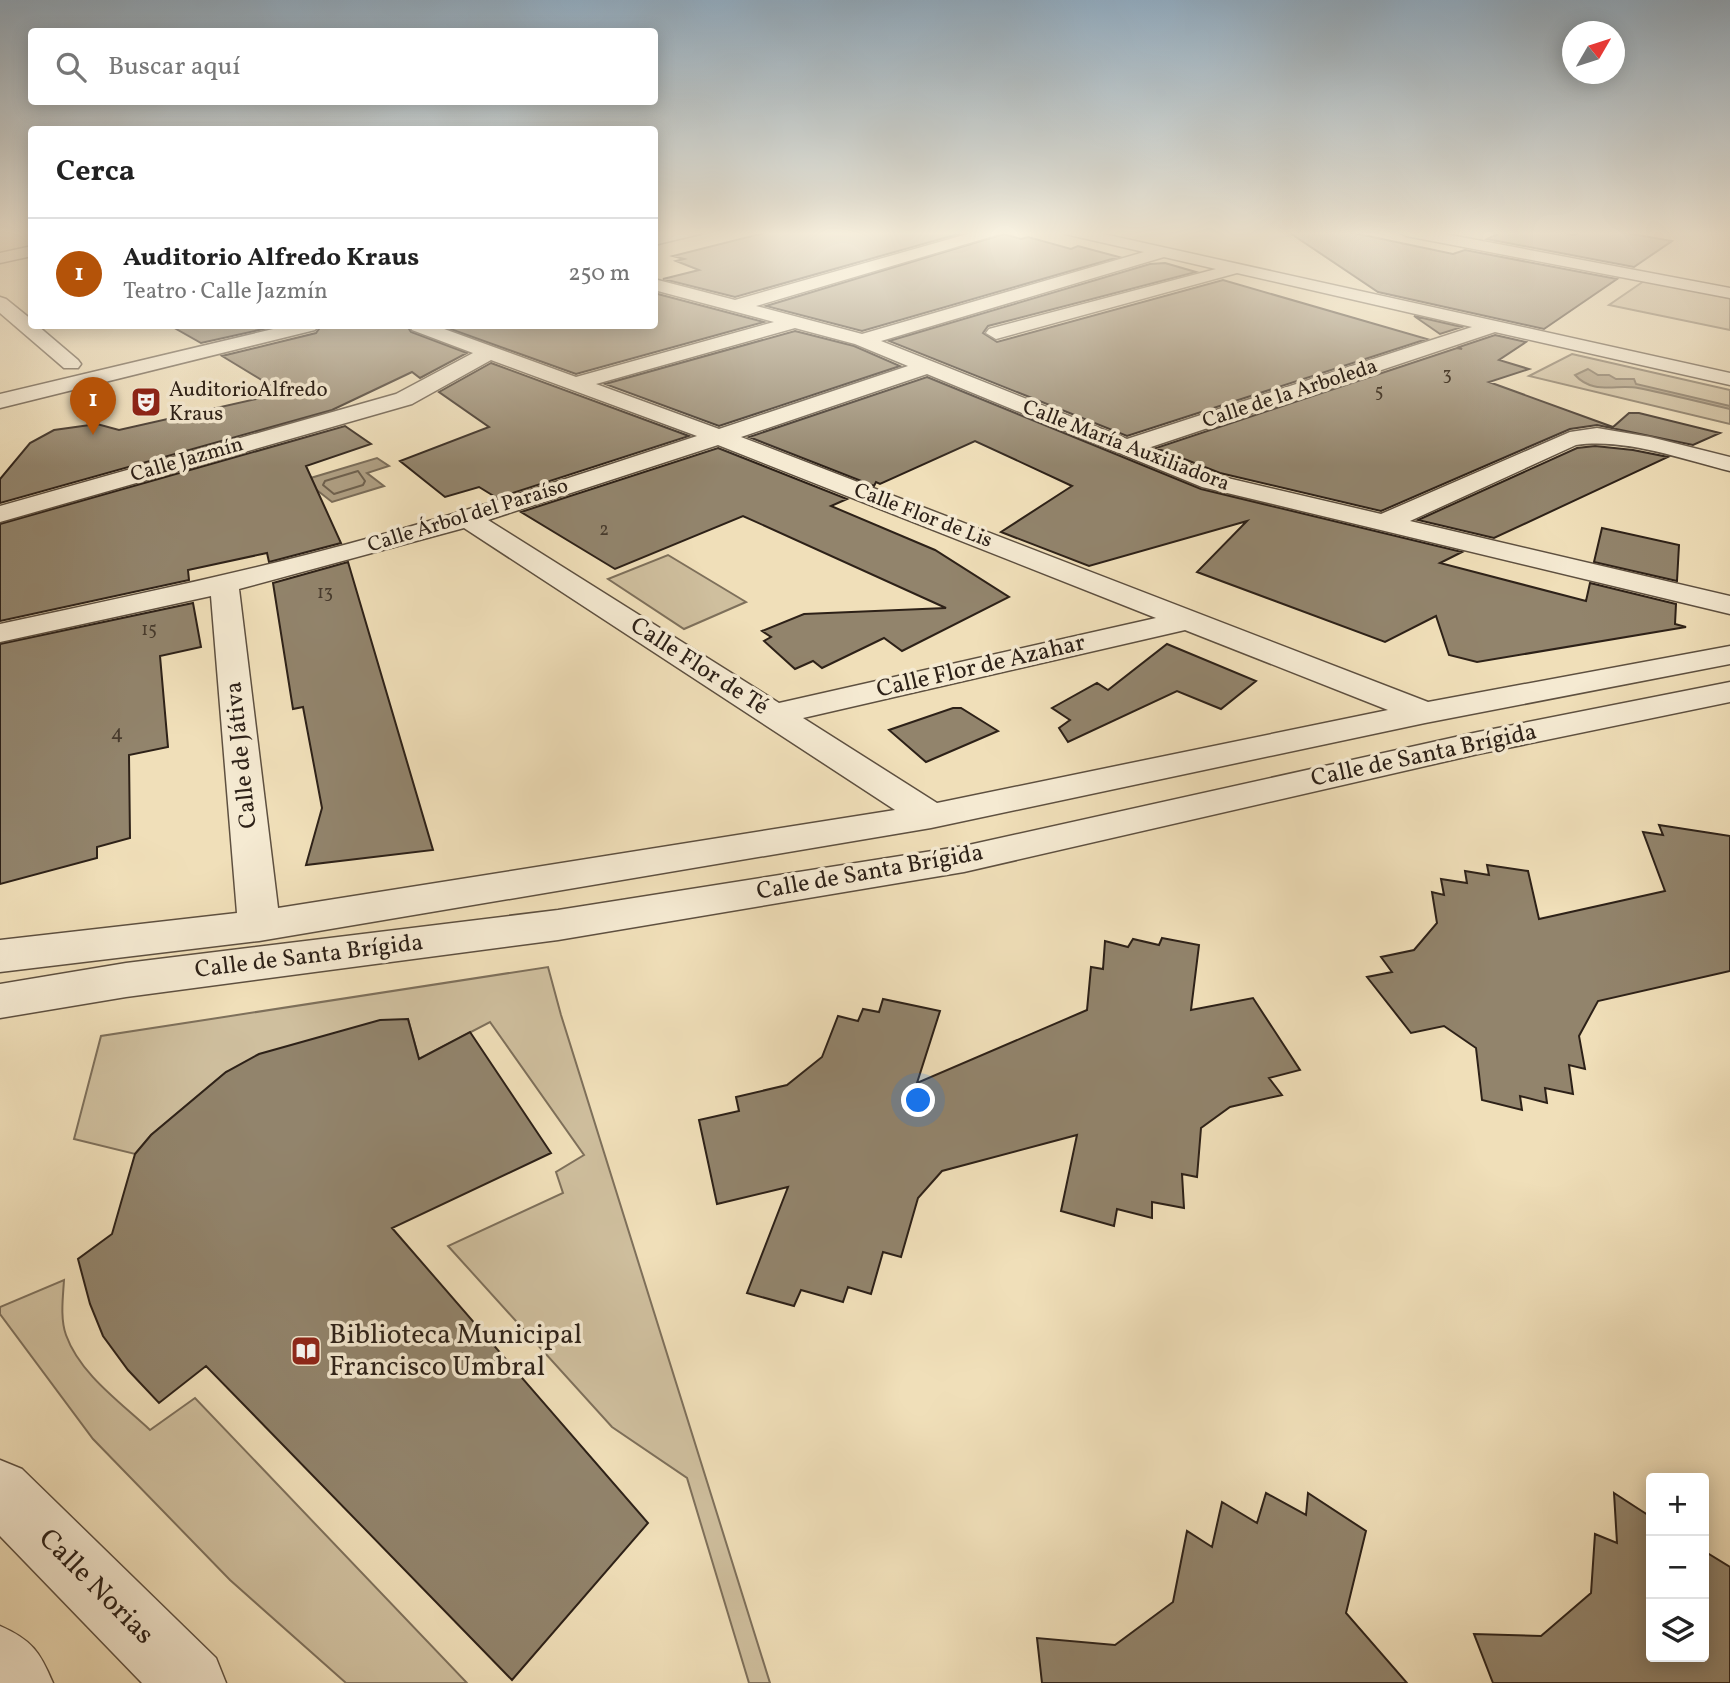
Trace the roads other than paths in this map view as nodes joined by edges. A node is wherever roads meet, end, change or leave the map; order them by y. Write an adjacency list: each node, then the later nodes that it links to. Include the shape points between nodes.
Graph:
1 (8, 310): 9 (street)
2 (755, 310): 7 (street, Calle María Auxiliadora)
3 (965, 310): 15 (street)
4 (1083, 310): 14 (street)
5 (1421, 310): 8 (street)
6 (1461, 310): 19 (street)
7 (797, 321): 15 (street, Calle María Auxiliadora); 22 (street)
8 (1494, 326): 20 (street); 27 (street, Calle de la Arboleda)
9 (28, 327)
10 (30, 329): 17 (street)
11 (222, 329): 17 (street)
12 (296, 329): 23 (street)
13 (427, 329): 16 (street, Calle Flor de Lis)
14 (996, 333)
15 (862, 340): 18 (street, Calle María Auxiliadora)
16 (488, 353): 22 (street, Calle Flor de Lis); 29 (street, Calle Jazmín, via 404,398)
17 (71, 364): 21 (street)
18 (926, 367): 26 (street, Calle Árbol del Paraíso); 27 (street, Calle María Auxiliadora)
19 (1730, 369)
20 (1730, 379)
21 (0, 382)
22 (576, 383): 26 (street, Calle Flor de Lis)
23 (25, 395): 24 (street); 25 (street)
24 (0, 401)
25 (8, 424)
26 (717, 436): 30 (street, Calle Árbol del Paraíso); 34 (street, Calle Flor de Lis)
27 (1125, 448): 31 (street, Calle María Auxiliadora, via 1211,482)
28 (1730, 464): 31 (street, via 1597,435 1570,439)
29 (0, 514)
30 (467, 518): 32 (street, Calle Árbol del Paraíso); 39 (street, Calle Flor de Té)
31 (1382, 524): 33 (street, Calle María Auxiliadora)
32 (224, 584): 35 (street, Calle Árbol del Paraíso); 41 (street, Calle de Játiva)
33 (1730, 605)
34 (1188, 620): 38 (street, Calle Flor de Lis); 39 (street, Calle Flor de Azahar)
35 (0, 633)
36 (1730, 656): 38 (street, Calle de Santa Brígida)
37 (1730, 691): 43 (street, Calle de Santa Brígida, via 964,859 558,925 127,980)
38 (1425, 713): 40 (street, Calle de Santa Brígida)
39 (773, 715): 40 (street, Calle Flor de Té)
40 (931, 816): 41 (street, Calle de Santa Brígida)
41 (259, 926): 42 (street, Calle de Santa Brígida)
42 (0, 956)
43 (0, 1001)
44 (0, 1491): 47 (street, Calle Norias)
45 (0, 1661): 46 (street)
46 (18, 1683)
47 (191, 1683)

